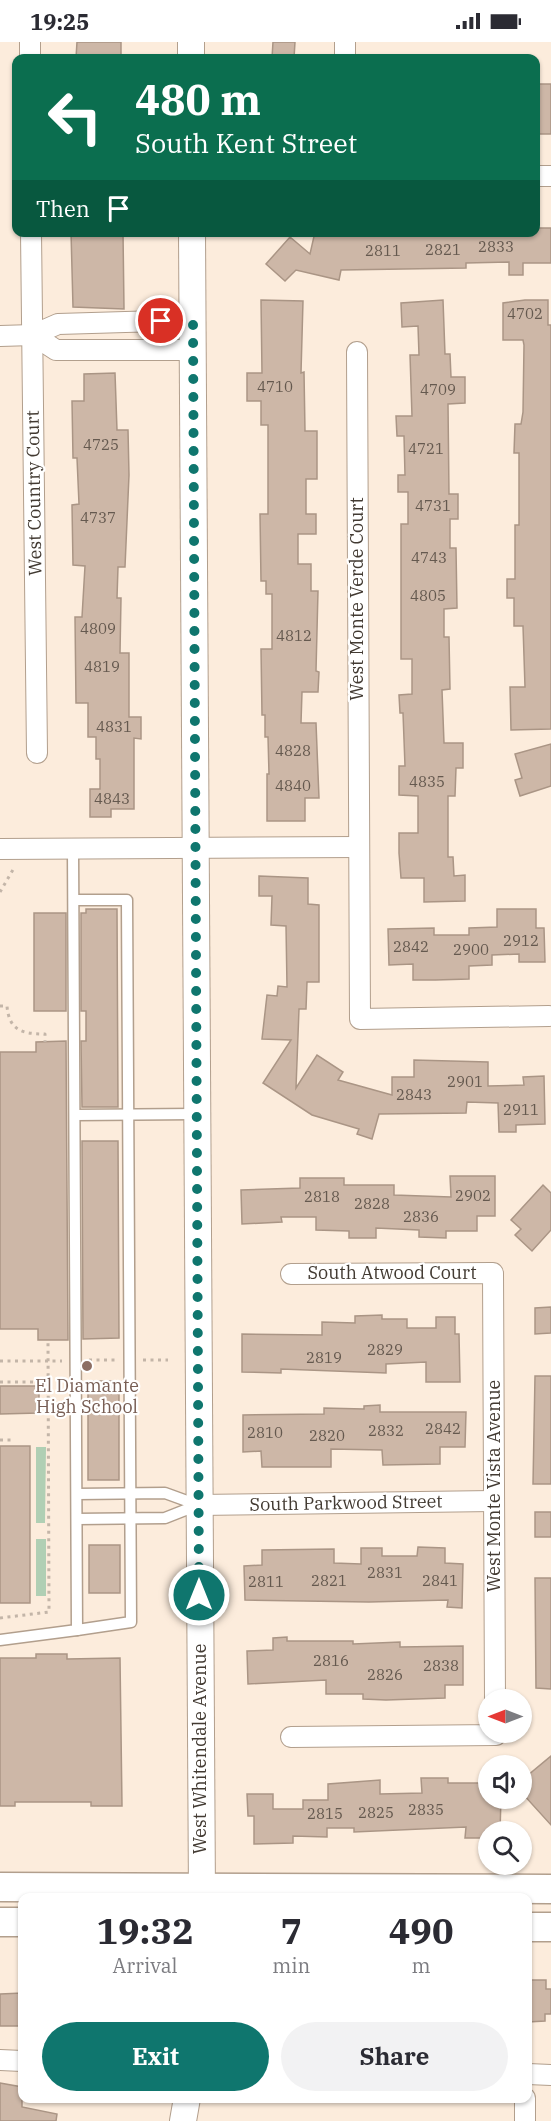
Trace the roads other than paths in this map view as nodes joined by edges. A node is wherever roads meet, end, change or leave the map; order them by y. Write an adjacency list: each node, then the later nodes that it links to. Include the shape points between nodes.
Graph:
1 (32, 237): 5 (street, West Country Court)
2 (192, 237): 3 (street, West Whitendale Avenue)
3 (193, 321): 5 (street, via 58,324); 6 (street, West Whitendale Avenue)
4 (0, 336): 5 (street)
5 (33, 336): 6 (street, via 56,350); 8 (street, West Country Court)
6 (193, 350): 9 (street, West Whitendale Avenue)
7 (357, 352): 10 (street, West Monte Verde Court)
8 (37, 753)
9 (195, 847): 10 (street); 12 (street); 16 (street, West Whitendale Avenue)
10 (358, 847): 14 (street, West Monte Verde Court, via 360,1019)
11 (0, 849): 12 (street)
12 (73, 849): 13 (lane)
13 (74, 900): 15 (lane, via 127,900); 17 (lane)
14 (549, 1016)
15 (129, 1114): 16 (lane); 17 (lane); 21 (lane)
16 (196, 1114): 23 (street, West Whitendale Avenue)
17 (75, 1115): 20 (lane)
18 (493, 1273): 19 (street, South Atwood Court); 22 (street, West Monte Vista Avenue)
19 (291, 1274)
20 (77, 1494): 21 (lane); 25 (lane)
21 (130, 1494): 23 (lane, via 165,1493); 24 (lane)
22 (493, 1500): 23 (street, South Parkwood Street); 28 (street, West Monte Vista Avenue)
23 (198, 1505): 24 (lane, via 165,1518); 33 (street, West Whitendale Avenue)
24 (130, 1518): 25 (lane); 26 (lane, via 131,1622)
25 (77, 1519): 26 (lane)
26 (77, 1630): 27 (lane)
27 (0, 1640)
28 (495, 1689)
29 (478, 1734): 30 (street)
30 (291, 1737)
31 (0, 1887): 33 (main road)
32 (551, 1889): 33 (main road)
33 (202, 1892)
34 (0, 1922): 35 (main road)
35 (18, 1922)
36 (532, 1927): 37 (main road)
37 (551, 1927)
38 (0, 2060): 39 (street)
39 (18, 2061)
40 (532, 2074): 41 (street)
41 (551, 2075)
42 (186, 2103): 44 (street)
43 (525, 2103): 45 (street)
44 (183, 2121)
45 (525, 2121)

